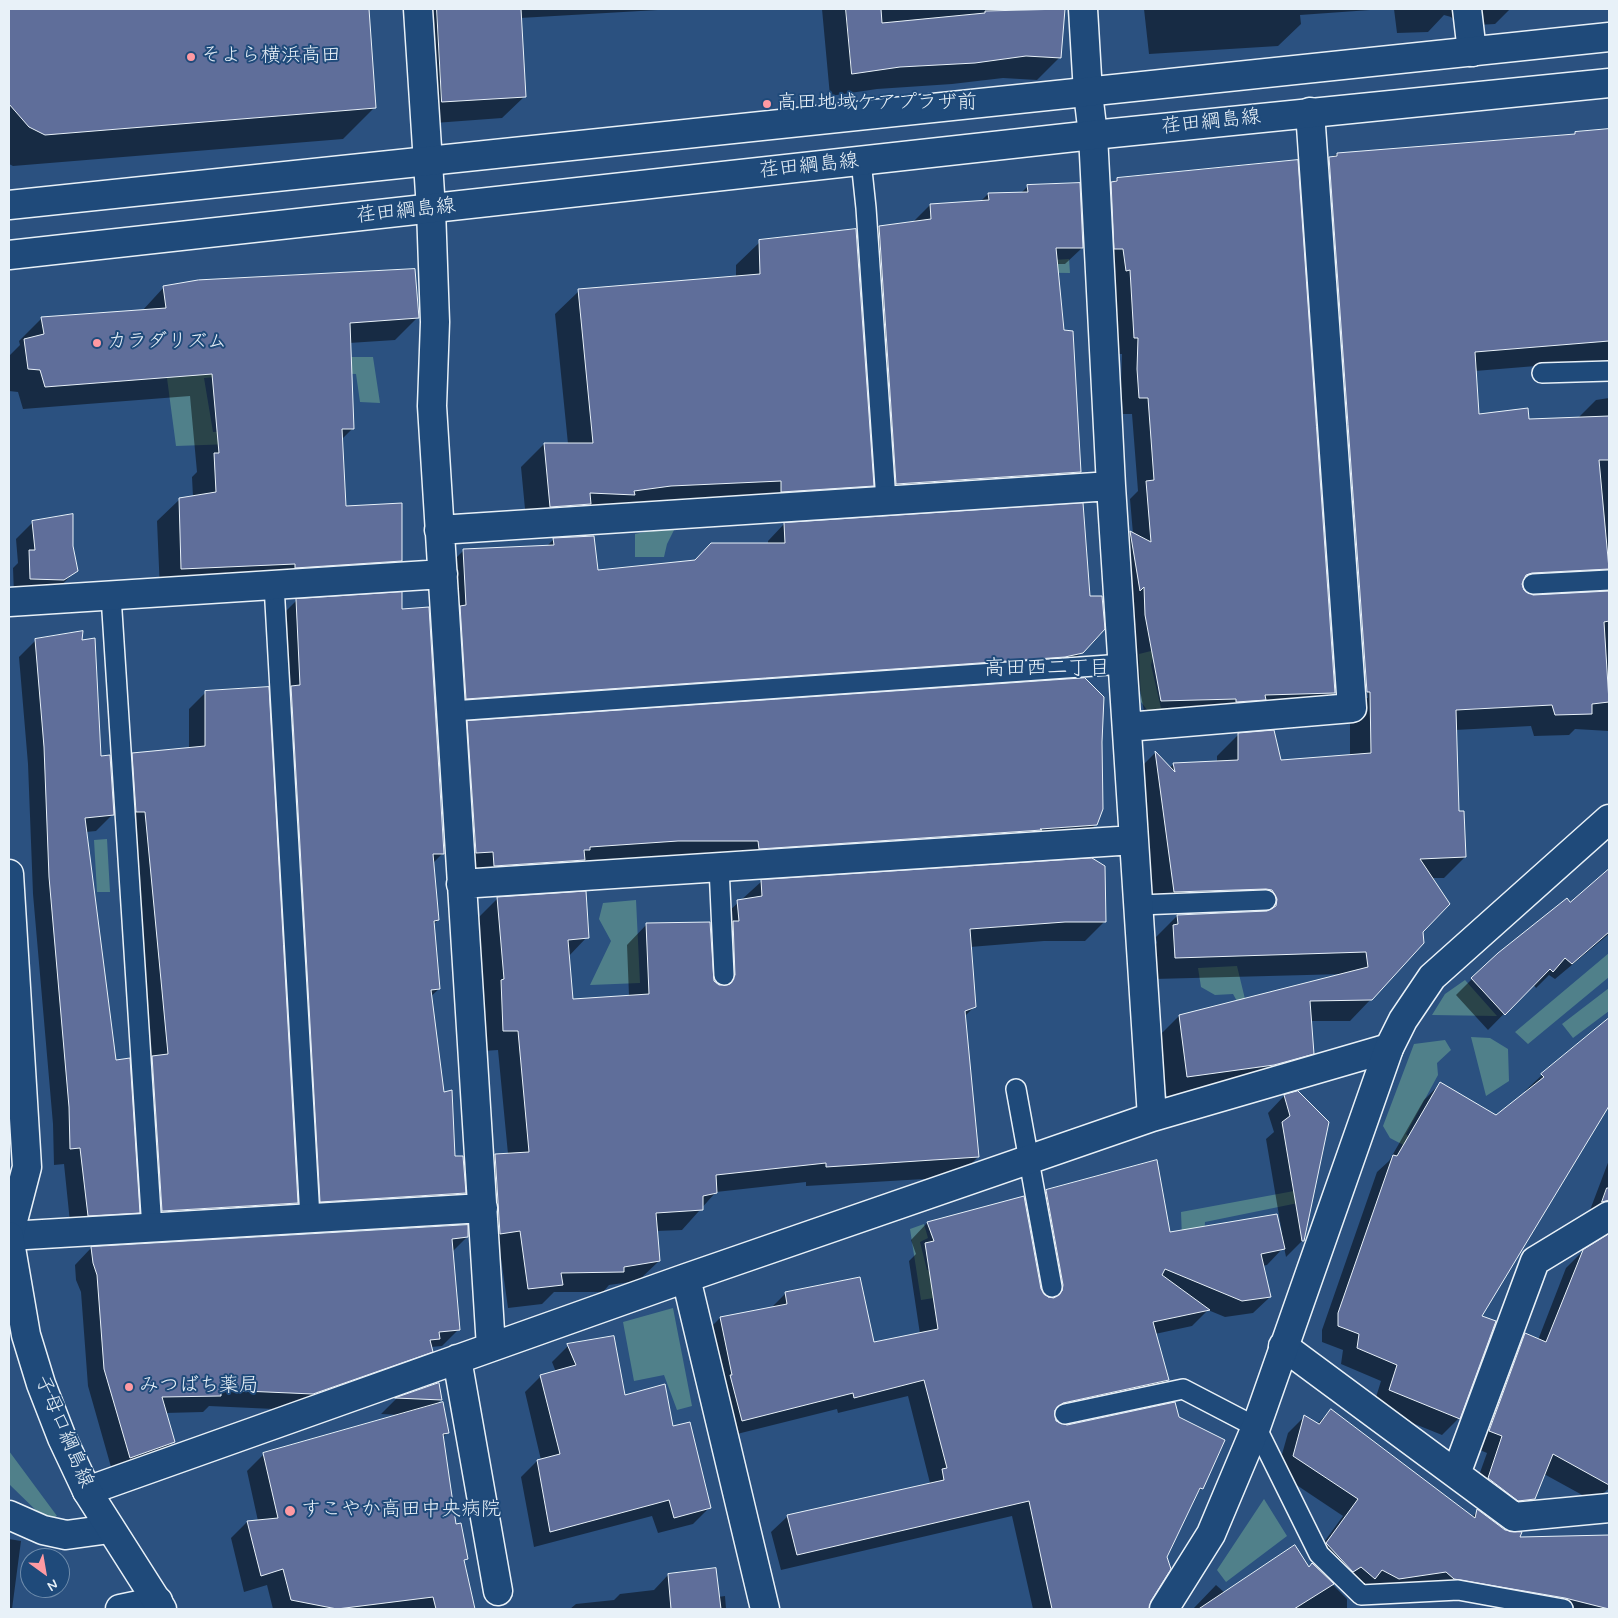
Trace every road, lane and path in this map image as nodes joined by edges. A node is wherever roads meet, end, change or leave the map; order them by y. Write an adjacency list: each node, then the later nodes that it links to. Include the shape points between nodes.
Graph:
1 (418, 9): 10 (street)
2 (1083, 9): 7 (street)
3 (1468, 9): 5 (street)
4 (1609, 37): 5 (street)
5 (1472, 52): 7 (street)
6 (1609, 83): 8 (street, 荏田綱島線)
7 (1088, 92): 9 (street); 10 (street)
8 (1310, 112): 9 (street, 荏田綱島線); 28 (street, via 1352,708)
9 (1093, 135): 11 (street, 荏田綱島線); 17 (street)
10 (428, 160): 12 (street); 13 (street)
11 (861, 162): 13 (street, 荏田綱島線); 18 (lane)
12 (9, 204)
13 (431, 209): 14 (street, 荏田綱島線); 19 (street, via 435,322 432,406)
14 (9, 255)
15 (1609, 371): 16 (lane)
16 (1542, 373)
17 (1111, 486): 18 (street); 26 (street)
18 (886, 500): 19 (street)
19 (439, 530): 20 (street)
20 (443, 574): 23 (street); 27 (street)
21 (1609, 580): 22 (lane)
22 (1533, 584)
23 (274, 585): 24 (street); 43 (lane)
24 (110, 596): 25 (street); 44 (lane)
25 (9, 602)
26 (1123, 664): 27 (lane); 28 (street)
27 (452, 711): 33 (street)
28 (1127, 727): 30 (street)
29 (1609, 819): 37 (street, via 1432,977 1403,1020)
30 (1134, 840): 31 (street); 35 (street)
31 (719, 867): 33 (street); 36 (lane)
32 (9, 874): 45 (street, via 27,1167)
33 (461, 884): 41 (street)
34 (1266, 900): 35 (lane)
35 (1138, 905): 39 (street)
36 (724, 976)
37 (1389, 1048): 39 (street); 48 (street)
38 (1016, 1088): 40 (lane)
39 (1152, 1117): 40 (street)
40 (1030, 1159): 46 (street); 47 (lane)
41 (483, 1208): 43 (street); 49 (street)
42 (1609, 1216): 53 (street, via 1535,1262)
43 (310, 1218): 44 (street)
44 (152, 1229): 45 (street)
45 (9, 1236): 54 (street, 子母口綱島線, via 25,1327 41,1384)
46 (686, 1278): 49 (street); 62 (street)
47 (1052, 1287)
48 (1283, 1346): 52 (street); 53 (street)
49 (491, 1347): 50 (street)
50 (457, 1359): 54 (street); 58 (street)
51 (1065, 1414): 52 (lane, via 1183,1390)
52 (1256, 1428): 59 (lane, via 1319,1554); 63 (street, via 1211,1534)
53 (1456, 1474): 55 (street, via 1514,1517)
54 (87, 1490): 57 (street, 子母口綱島線)
55 (1609, 1508)
56 (9, 1515): 57 (street, via 43,1530 66,1535)
57 (110, 1529): 60 (street, 子母口綱島線)
58 (498, 1591)
59 (1361, 1602): 64 (lane, via 1458,1590)
60 (160, 1605): 61 (street)
61 (120, 1609)
62 (765, 1609)
63 (1164, 1609)
64 (1563, 1609)

